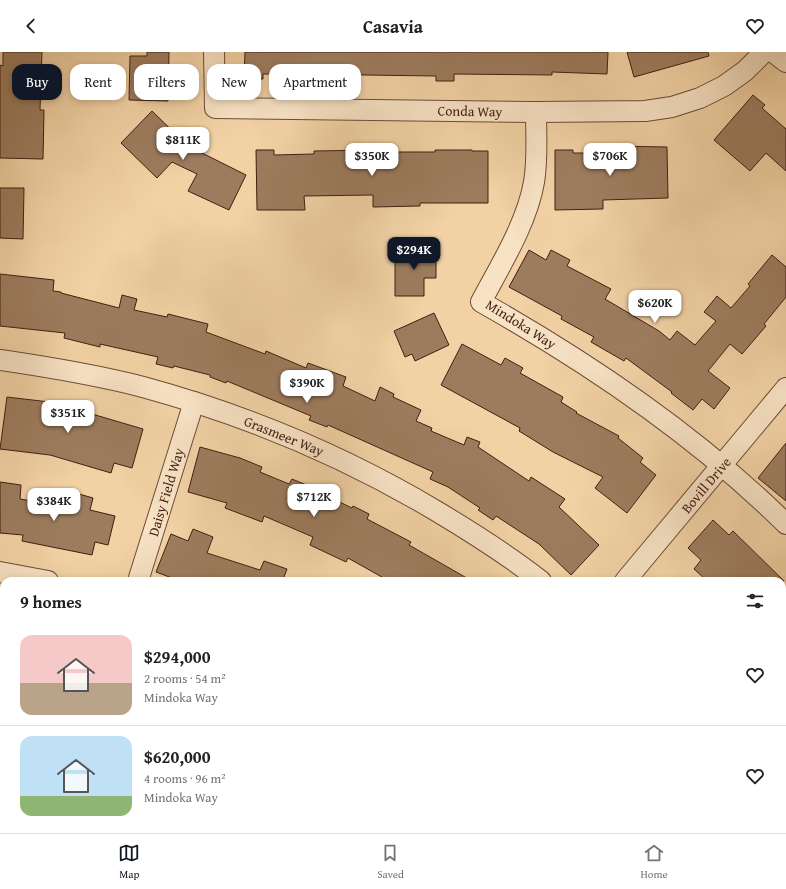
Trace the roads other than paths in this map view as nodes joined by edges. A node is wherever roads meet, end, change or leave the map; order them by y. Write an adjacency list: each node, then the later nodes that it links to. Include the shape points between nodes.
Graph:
1 (214, 52): 5 (street, Conda Way, via 215,108)
2 (764, 52): 5 (street, Conda Way, via 745,71 724,86 700,98 672,107 646,111)
3 (773, 52): 4 (street)
4 (786, 62)
5 (536, 112): 9 (street, Mindoka Way, via 536,163 534,183 526,212 481,302 606,377)
6 (0, 360): 8 (street, Grasmeer Way, via 62,369)
7 (786, 388): 9 (street, Bovill Drive)
8 (194, 402): 13 (street, Daisy Field Way); 14 (street, Grasmeer Way, via 266,428 337,458 405,493 470,532)
9 (722, 465): 10 (street); 15 (street, Bovill Drive)
10 (786, 524)
11 (0, 572): 12 (street)
12 (27, 577)
13 (139, 577)
14 (535, 577)
15 (628, 577)

